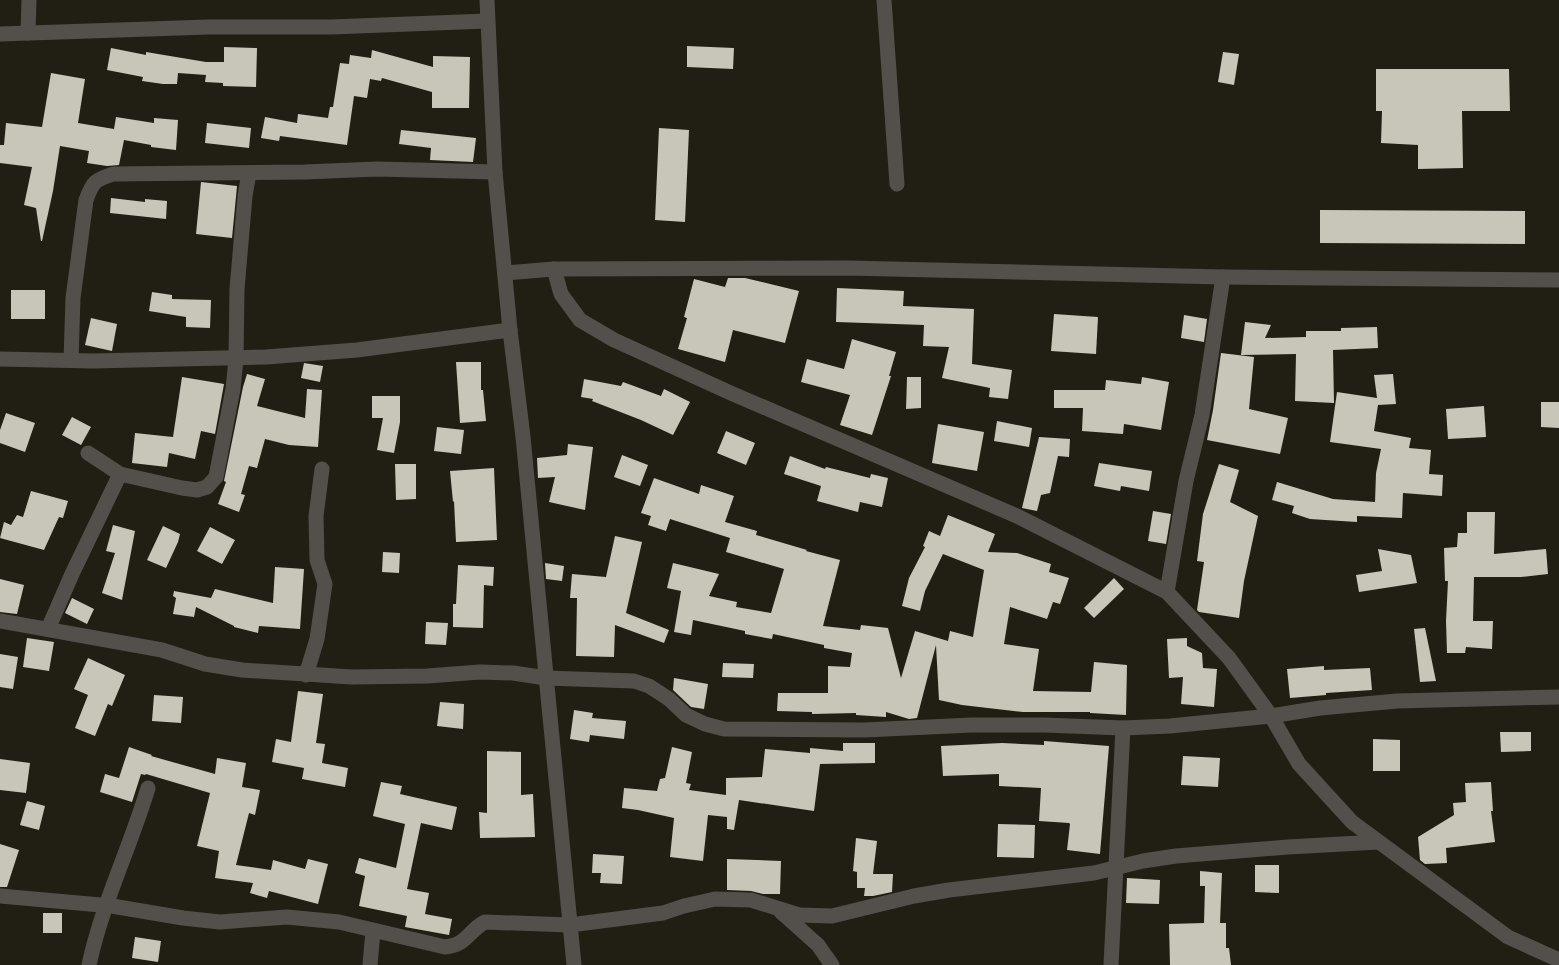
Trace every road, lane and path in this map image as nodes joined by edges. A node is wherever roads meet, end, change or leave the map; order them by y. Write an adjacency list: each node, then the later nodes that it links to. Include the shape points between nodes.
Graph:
1 (29, 0): 5 (street)
2 (487, 0): 4 (street)
3 (884, 0): 9 (street)
4 (487, 22): 5 (street); 7 (street)
5 (28, 33): 6 (street)
6 (0, 34)
7 (495, 172): 8 (street, via 377,169); 11 (street)
8 (250, 173): 15 (street, via 236,290); 17 (street, via 114,174 97,179 86,200 73,298)
9 (897, 184)
10 (554, 269): 11 (street); 12 (street, via 848,268); 21 (street, via 561,294 580,320 614,340 1017,516)
11 (505, 273): 14 (street)
12 (1223, 276): 13 (street); 21 (street, via 1202,415 1186,481)
13 (1559, 280)
14 (510, 330): 15 (street, via 357,350); 25 (street)
15 (236, 358): 17 (street); 20 (street, via 216,477 207,487 198,490 182,488)
16 (0, 359): 17 (street)
17 (71, 360)
18 (88, 453): 20 (street)
19 (322, 469): 24 (street, via 316,516 317,560 325,584 324,598 317,639)
20 (120, 474): 23 (street)
21 (1167, 592): 27 (street, via 1229,658)
22 (0, 621): 23 (street)
23 (48, 629): 24 (street, via 162,650 204,664)
24 (306, 675): 25 (street, via 427,676 514,672)
25 (546, 678): 28 (street, via 634,681 650,686 686,715 724,729 864,730 972,725); 35 (street)
26 (1559, 697): 27 (street, via 1397,701)
27 (1271, 716): 28 (street); 30 (street, via 1299,764 1352,822)
28 (1123, 728): 31 (street)
29 (148, 788): 33 (street)
30 (1378, 842): 31 (street, via 1176,856); 37 (street, via 1508,937)
31 (1117, 868): 34 (street, via 949,890 832,916 799,915); 42 (street)
32 (0, 896): 33 (street)
33 (105, 906): 36 (street, via 220,922 287,917 339,922); 38 (street)
34 (778, 909): 35 (street, via 751,900 715,899 663,913); 41 (street, via 818,945)
35 (570, 924): 36 (street, via 485,922 464,941 445,947); 40 (street)
36 (373, 930): 39 (street)
37 (1559, 960)
38 (89, 965)
39 (370, 965)
40 (574, 965)
41 (832, 965)
42 (1110, 965)

